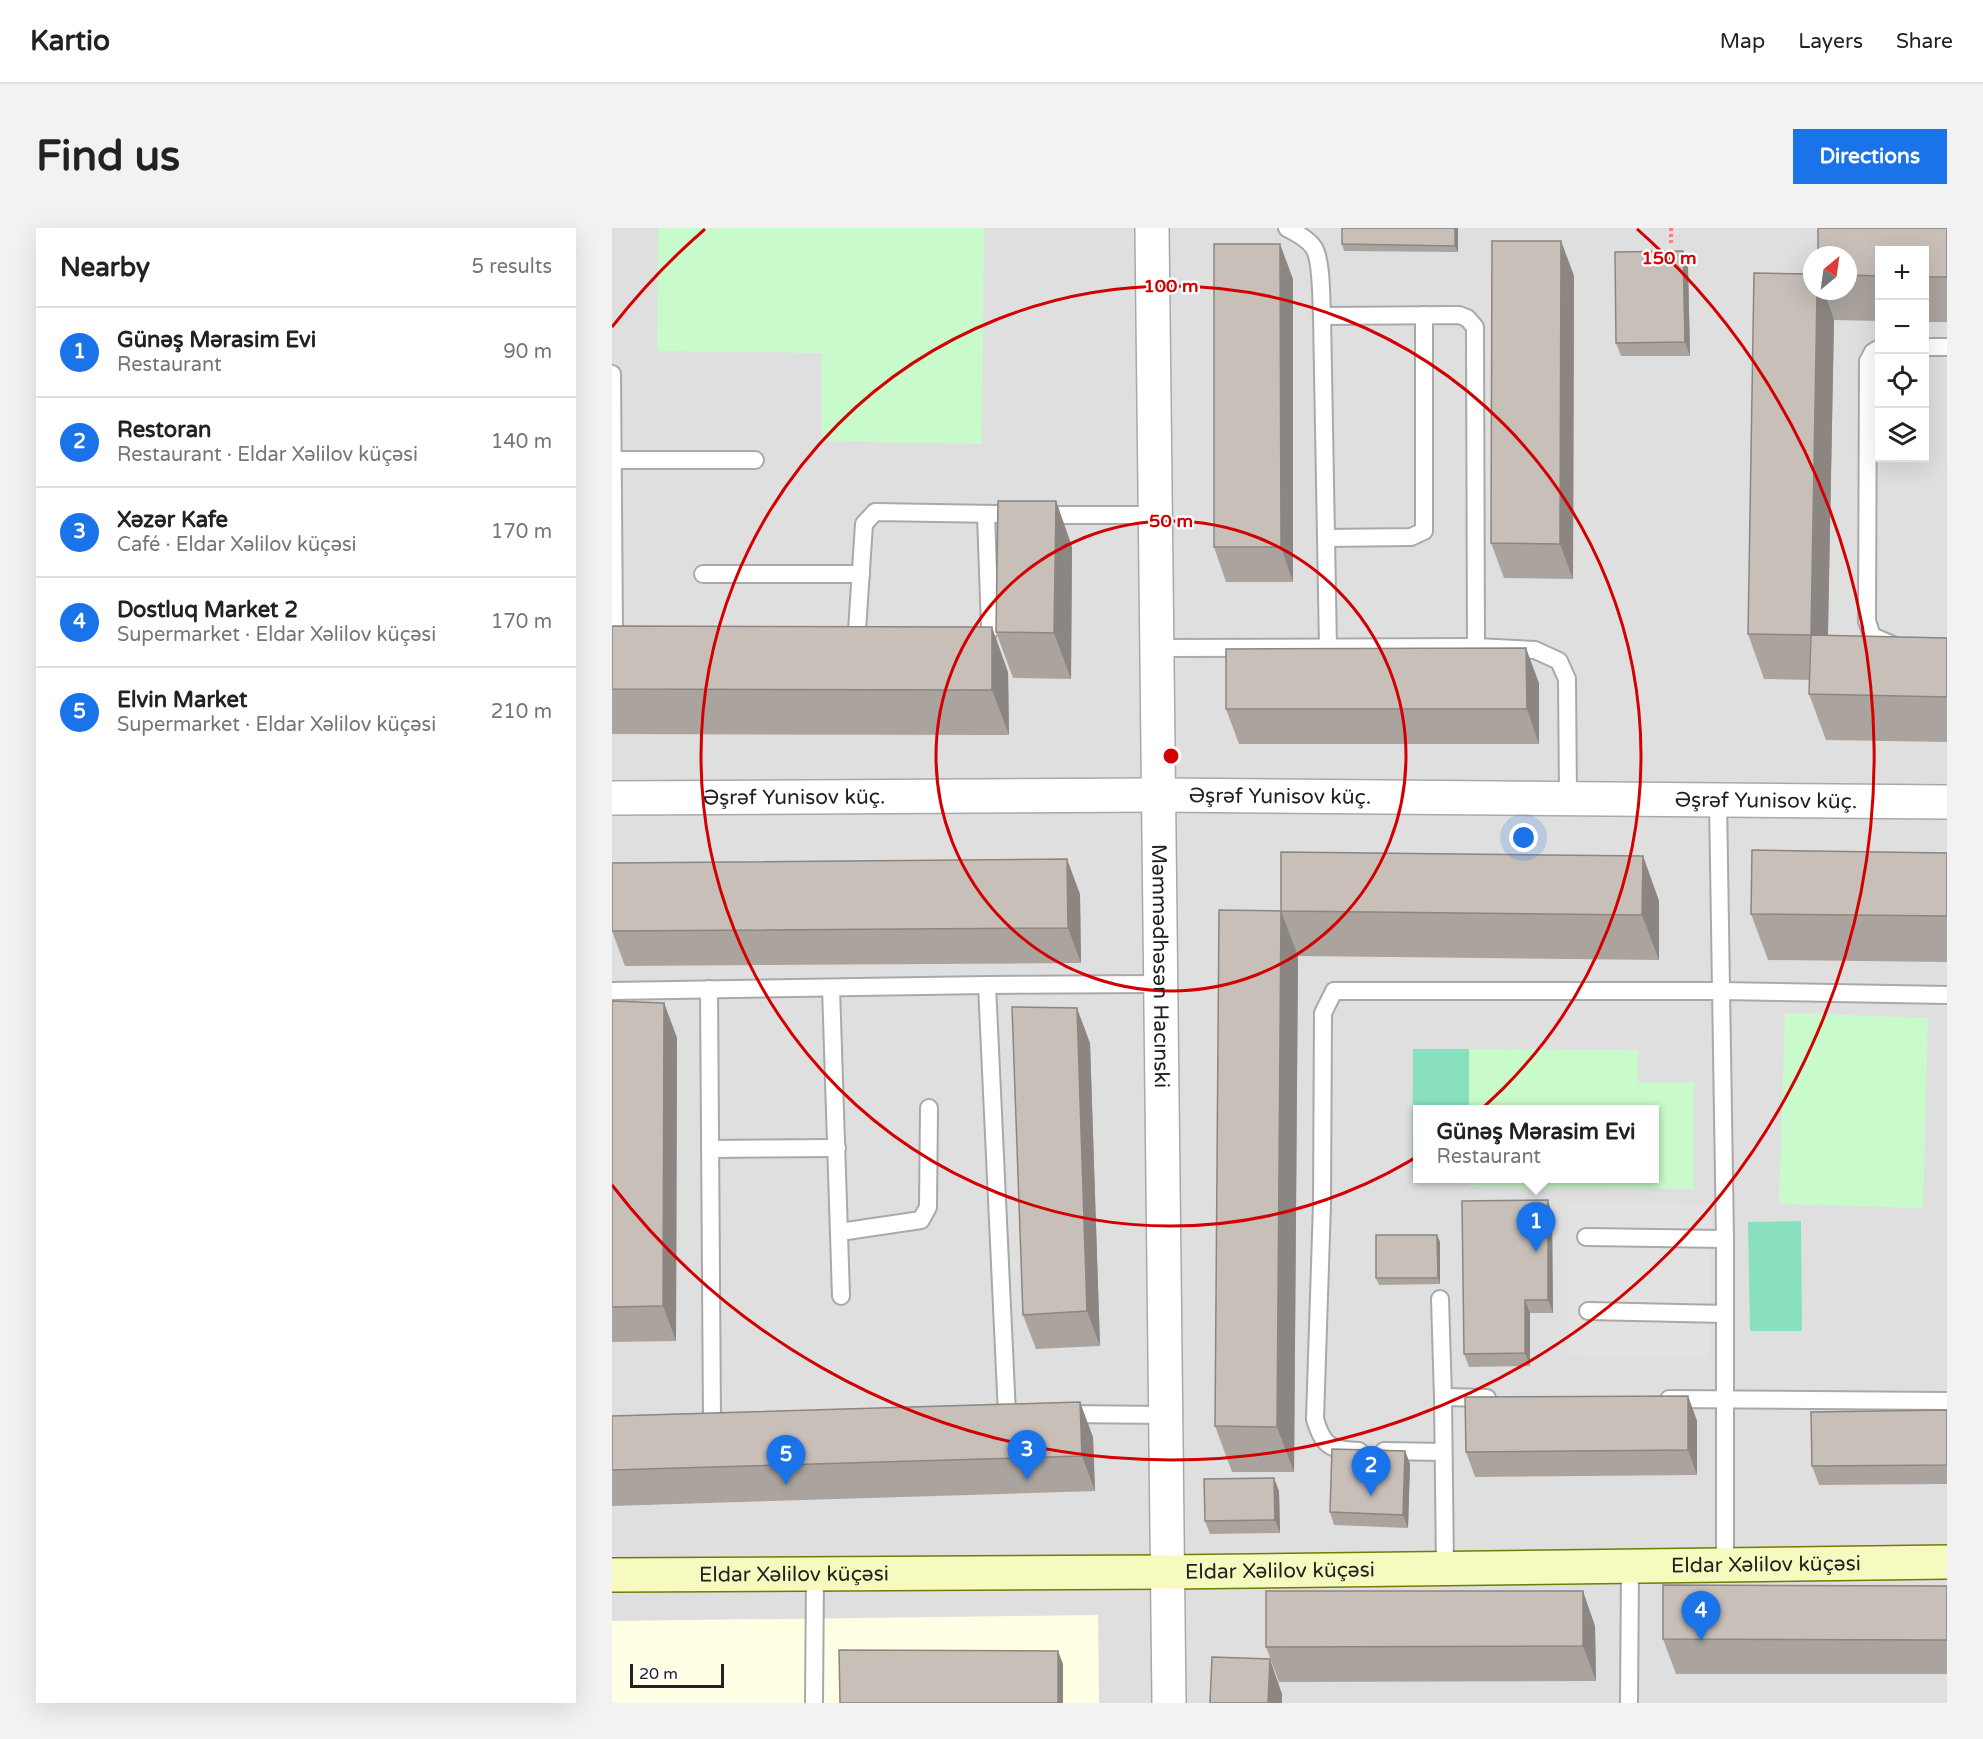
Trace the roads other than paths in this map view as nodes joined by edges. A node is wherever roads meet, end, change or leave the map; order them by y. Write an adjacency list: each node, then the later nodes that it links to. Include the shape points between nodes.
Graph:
1 (1152, 228): 12 (street, Məmmədhəsən Hacınski)
2 (1287, 228): 4 (lane, via 1314,249 1320,272)
3 (1424, 315): 4 (lane); 13 (lane, via 1424,531 1411,537); 22 (lane, via 1459,315 1475,327)
4 (1322, 316): 13 (lane)
5 (1929, 347): 6 (lane)
6 (1947, 347)
7 (1875, 351): 18 (lane, via 1868,362 1867,621 1872,636 1892,645)
8 (612, 374): 9 (lane)
9 (613, 460): 10 (lane); 19 (lane, via 614,632 621,644 632,649)
10 (756, 460)
11 (986, 514): 12 (lane); 15 (lane, via 875,512 864,524); 16 (lane, via 990,629 984,640)
12 (1155, 515): 20 (street, Məmmədhəsən Hacınski)
13 (1326, 538): 21 (lane)
14 (704, 574): 15 (lane)
15 (861, 574): 17 (lane)
16 (962, 645)
17 (856, 646)
18 (1914, 646)
19 (644, 648)
20 (1157, 648): 21 (lane); 23 (street, Məmmədhəsən Hacınski)
21 (1328, 648): 22 (lane)
22 (1476, 648): 24 (lane, via 1535,650 1559,661 1567,679)
23 (1159, 795): 24 (street, Əşrəf Yunisov küç.); 25 (street, Əşrəf Yunisov küç.); 28 (street, Məmmədhəsən Hacınski)
24 (1568, 797): 26 (street, Əşrəf Yunisov küç.)
25 (612, 798)
26 (1718, 800): 27 (street, Əşrəf Yunisov küç.); 33 (lane)
27 (1947, 802)
28 (1161, 984): 29 (lane); 52 (street, Məmmədhəsən Hacınski)
29 (987, 985): 30 (lane); 50 (lane)
30 (831, 988): 31 (lane); 36 (lane)
31 (709, 989): 32 (lane); 37 (lane)
32 (612, 991)
33 (1720, 991): 34 (lane); 40 (lane); 54 (lane, via 1334,990 1323,1012 1315,1419 1321,1438 1338,1450)
34 (1947, 995)
35 (929, 1108): 38 (lane, via 928,1207 921,1220)
36 (837, 1148): 37 (lane); 38 (lane)
37 (710, 1149): 53 (lane)
38 (840, 1232): 41 (lane)
39 (1586, 1237): 40 (lane)
40 (1725, 1239): 44 (lane)
41 (841, 1296)
42 (1440, 1299): 45 (lane)
43 (1588, 1311): 44 (lane)
44 (1725, 1314): 48 (lane)
45 (1443, 1397): 46 (lane); 54 (lane)
46 (1501, 1398)
47 (1654, 1399): 48 (lane)
48 (1724, 1400): 49 (lane); 56 (lane)
49 (1947, 1401)
50 (1007, 1414)
51 (1041, 1414): 52 (lane)
52 (1166, 1414): 59 (street, Məmmədhəsən Hacınski)
53 (712, 1420)
54 (1443, 1452): 58 (lane)
55 (1947, 1562): 56 (street, Eldar Xəlilov küçəsi)
56 (1725, 1566): 57 (street, Eldar Xəlilov küçəsi)
57 (1630, 1567): 58 (street, Eldar Xəlilov küçəsi); 64 (lane)
58 (1445, 1569): 59 (street, Eldar Xəlilov küçəsi)
59 (1168, 1572): 60 (street, Eldar Xəlilov küçəsi); 63 (street, Məmmədhəsən Hacınski)
60 (814, 1574): 61 (street, Eldar Xəlilov küçəsi); 62 (lane)
61 (612, 1575)
62 (814, 1703)
63 (1169, 1703)
64 (1629, 1703): 65 (lane)
65 (1635, 1703)

